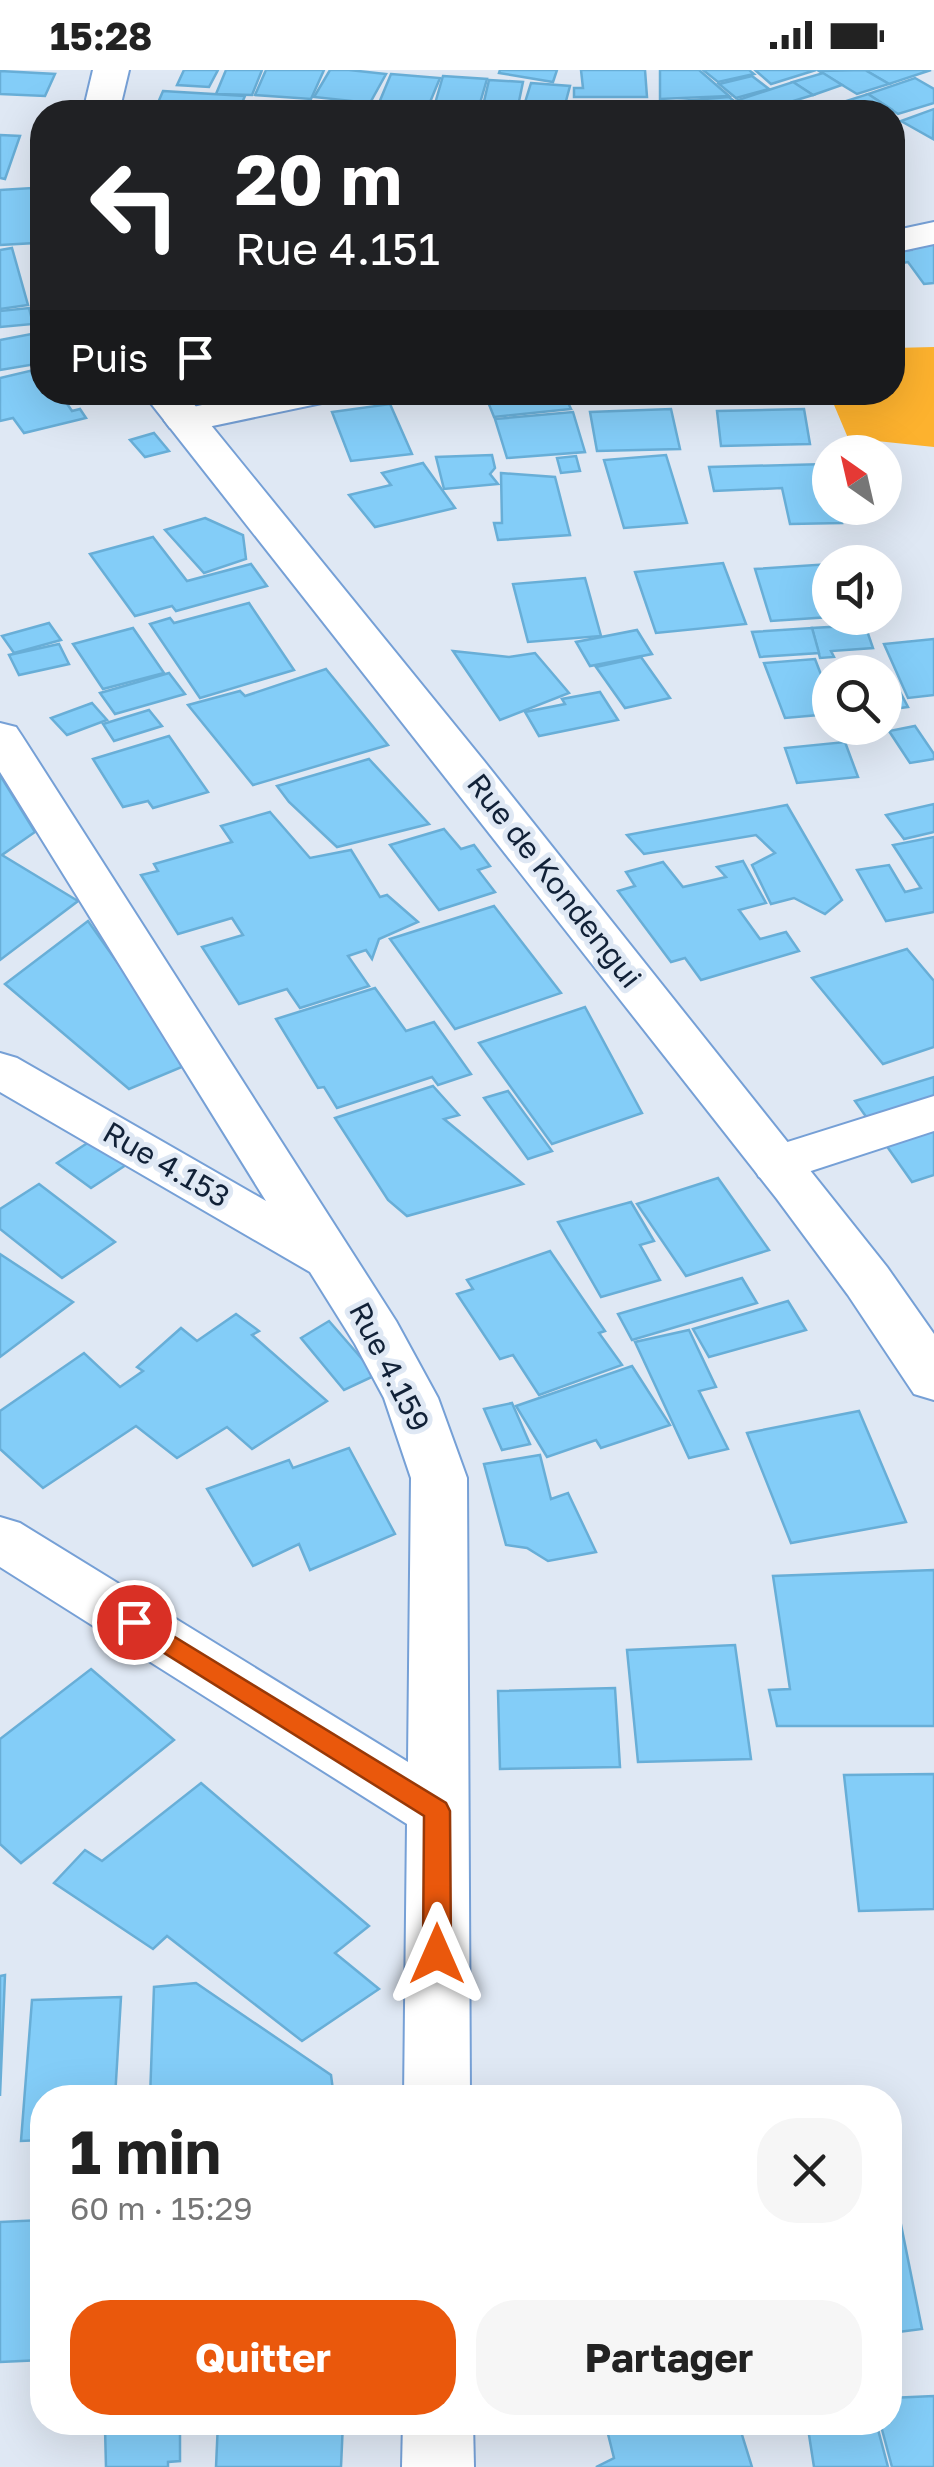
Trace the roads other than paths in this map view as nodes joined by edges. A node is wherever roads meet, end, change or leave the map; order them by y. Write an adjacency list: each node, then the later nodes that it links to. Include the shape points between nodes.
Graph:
1 (111, 70): 2 (main road)
2 (104, 100)
3 (934, 233): 4 (street)
4 (905, 239)
5 (173, 406): 9 (main road, Rue de Kondengui)
6 (0, 736): 10 (street, Rue 4.159)
7 (0, 1070): 10 (street, Rue 4.153)
8 (934, 1114): 9 (street)
9 (777, 1164): 11 (main road, Rue de Kondengui, via 890,1308)
10 (331, 1261): 13 (street, Rue 4.159, via 411,1398 439,1478)
11 (934, 1379)
12 (0, 1538): 13 (street)
13 (437, 1811): 14 (street, Rue 4.159)
14 (438, 2085)
15 (438, 2435): 16 (street)
16 (438, 2467)

